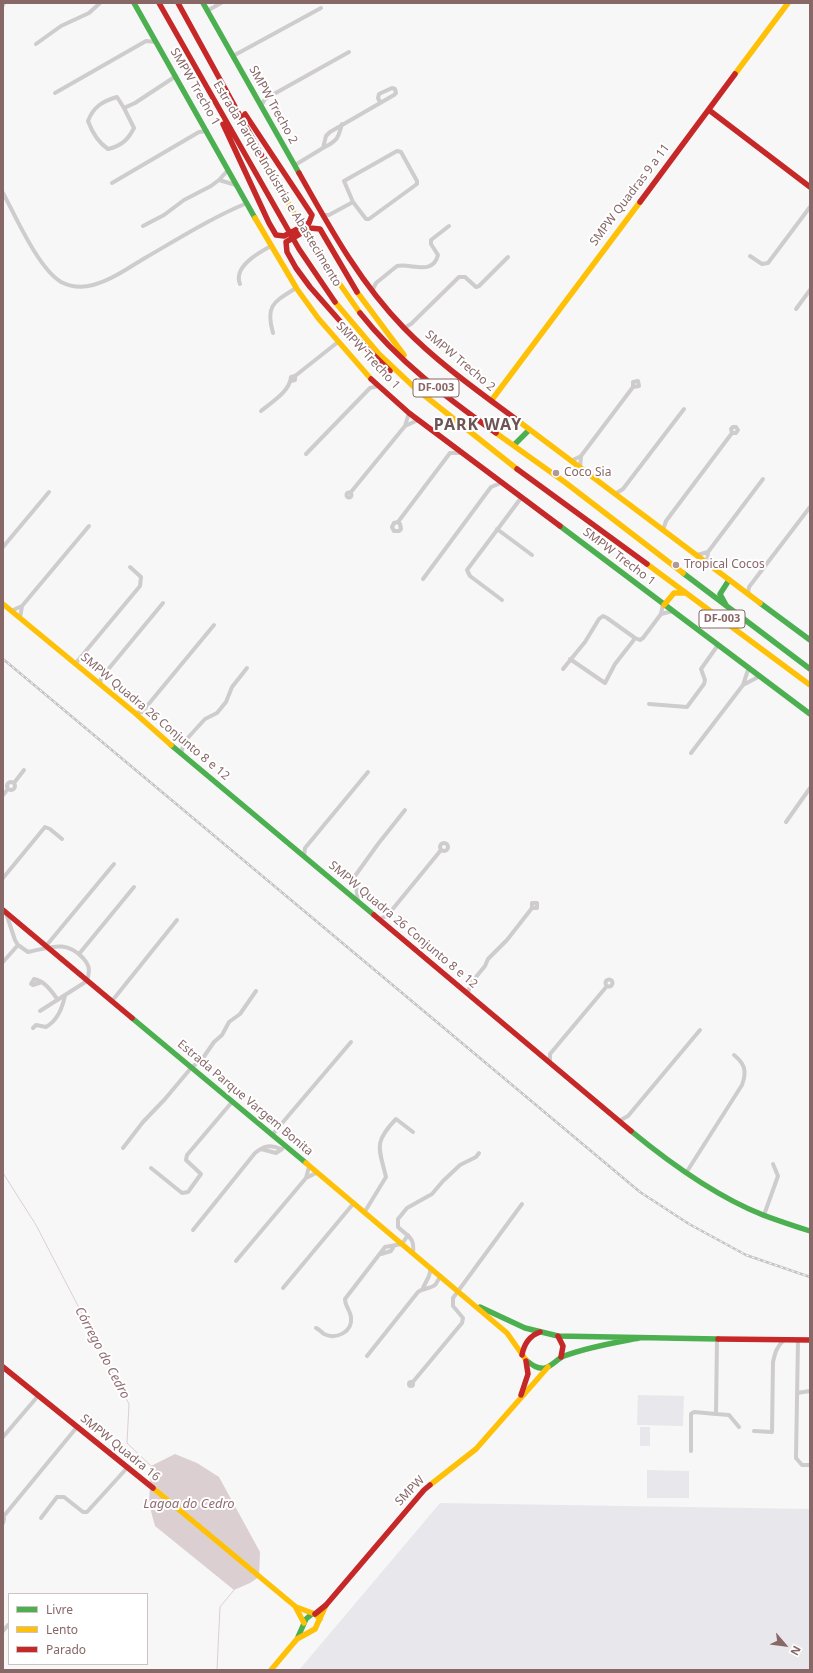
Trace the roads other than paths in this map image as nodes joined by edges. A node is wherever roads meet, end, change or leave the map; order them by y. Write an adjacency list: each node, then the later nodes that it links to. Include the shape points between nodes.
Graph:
1 (100, 3): 13 (street, via 89,13 61,26)
2 (134, 3): 10 (main road, SMPW Trecho 1)
3 (159, 3): 19 (main road, Estrada Parque Indústria e Abastecimento / DF-003)
4 (178, 3): 17 (main road, Estrada Parque Indústria e Abastecimento / DF-003)
5 (203, 3): 9 (main road, SMPW Trecho 2)
6 (221, 3): 9 (street)
7 (788, 3): 25 (main road, SMPW Quadras 9 a 11)
8 (321, 8): 15 (street)
9 (208, 11): 15 (main road, SMPW Trecho 2)
10 (150, 32): 11 (street); 12 (main road, SMPW Trecho 1)
11 (146, 41): 12 (street); 18 (street)
12 (156, 42): 16 (main road, SMPW Trecho 1)
13 (36, 44)
14 (349, 52): 21 (street)
15 (233, 56): 20 (main road, SMPW Trecho 2)
16 (176, 76): 24 (street); 27 (main road, SMPW Trecho 1)
17 (226, 87): 19 (main road, via 312,215 309,222 297,230 284,236 276,235); 57 (main road, Estrada Parque Indústria e Abastecimento / DF-003, via 309,240 363,318)
18 (55, 93)
19 (211, 96): 62 (main road, Estrada Parque Indústria e Abastecimento / DF-003, via 299,249 327,292 379,354)
20 (257, 99): 21 (street); 23 (main road, SMPW Trecho 2)
21 (264, 99): 23 (street)
22 (380, 102): 26 (street)
23 (261, 106): 29 (main road, SMPW Trecho 2)
24 (124, 108): 24 (street, via 116,97 104,101 95,109 88,121 103,146 108,149 124,142 134,128)
25 (709, 110): 34 (main road); 63 (main road, SMPW Quadras 9 a 11)
26 (342, 124): 28 (street, via 328,133); 28 (street, via 338,139)
27 (205, 128): 30 (main road, SMPW Trecho 1); 32 (street)
28 (323, 148): 29 (street)
29 (294, 165): 39 (main road, SMPW Trecho 2)
30 (228, 170): 31 (street); 33 (main road, SMPW Trecho 1)
31 (219, 180): 33 (street); 42 (street)
32 (112, 183)
33 (236, 185): 37 (main road, SMPW Trecho 1)
34 (810, 187)
35 (3, 193): 37 (street, via 41,262 61,282 78,288 99,283 121,273 194,230)
36 (354, 202): 36 (street, via 367,219 416,186 417,181 400,151 344,180); 40 (street)
37 (247, 203): 44 (main road, SMPW Trecho 1)
38 (810, 207): 45 (street, via 768,264 762,264)
39 (322, 215): 40 (street); 41 (main road, SMPW Trecho 2)
40 (329, 215): 41 (street)
41 (325, 221): 49 (main road, SMPW Trecho 2)
42 (143, 226)
43 (449, 226): 48 (street, via 432,240 431,244 438,255 435,263 425,268 397,266)
44 (271, 246): 47 (street, via 247,262 238,274); 50 (main road, SMPW Trecho 1)
45 (750, 256)
46 (508, 257): 54 (street, via 479,286 465,277 459,277)
47 (240, 284)
48 (376, 284): 49 (street); 52 (street)
49 (367, 285): 52 (main road, SMPW Trecho 2)
50 (296, 288): 55 (street, via 278,299 272,307 269,318); 56 (main road, SMPW Trecho 1)
51 (810, 290): 53 (street)
52 (372, 291): 54 (main road, SMPW Trecho 2)
53 (796, 309)
54 (406, 330): 63 (main road, SMPW Trecho 2, via 453,372)
55 (273, 332)
56 (338, 342): 58 (main road, SMPW Trecho 1); 65 (street, via 295,376 295,380 291,381 286,390)
57 (410, 366): 62 (main road, via 359,296 320,229 310,228 286,242 285,251 298,272 351,333 394,374); 72 (main road, Estrada Parque Indústria e Abastecimento / DF-003, via 446,397)
58 (371, 379): 59 (main road, SMPW Trecho 1); 61 (street)
59 (378, 386): 61 (street); 66 (main road, SMPW Trecho 1)
60 (633, 387): 76 (street)
61 (370, 388): 75 (street)
62 (415, 388): 102 (main road, Estrada Parque Indústria e Abastecimento / DF-003, via 510,463)
63 (491, 401): 69 (main road, SMPW Trecho 2)
64 (684, 409): 83 (street)
65 (261, 411)
66 (409, 413): 67 (main road, SMPW Trecho 1); 68 (street)
67 (418, 420): 68 (street); 71 (main road, SMPW Trecho 1)
68 (404, 426): 85 (street)
69 (529, 430): 72 (main road); 77 (main road, SMPW Trecho 2)
70 (732, 433): 90 (street)
71 (449, 443): 73 (street); 74 (main road, SMPW Trecho 1)
72 (514, 445): 106 (main road, Estrada Parque Indústria e Abastecimento / DF-003)
73 (450, 453): 74 (street); 91 (street)
74 (462, 453): 79 (main road, SMPW Trecho 1)
75 (306, 454)
76 (581, 456): 77 (street); 78 (street)
77 (571, 461): 78 (main road, SMPW Trecho 2)
78 (580, 468): 86 (main road, SMPW Trecho 2)
79 (492, 477): 81 (main road, SMPW Trecho 1); 82 (street)
80 (763, 479): 97 (street)
81 (502, 483): 82 (street); 87 (main road, SMPW Trecho 1)
82 (492, 486): 103 (street)
83 (623, 489): 86 (street); 88 (street)
84 (49, 492): 96 (street)
85 (350, 492)
86 (615, 494): 88 (main road, SMPW Trecho 2)
87 (521, 498): 94 (street); 113 (main road, SMPW Trecho 1)
88 (622, 499): 93 (main road, SMPW Trecho 2)
89 (810, 507): 105 (street)
90 (666, 521): 93 (street); 95 (street)
91 (398, 522)
92 (89, 526): 114 (street)
93 (658, 526): 95 (main road, SMPW Trecho 2)
94 (497, 529): 98 (street); 110 (street, via 467,570 470,576)
95 (663, 530): 99 (main road, SMPW Trecho 2)
96 (3, 547)
97 (708, 552): 99 (street); 100 (street)
98 (532, 555)
99 (697, 556): 100 (main road, SMPW Trecho 2)
100 (707, 563): 104 (main road, SMPW Trecho 2)
101 (130, 566): 125 (street, via 141,577 140,586)
102 (667, 578): 108 (main road, Estrada Parque Indústria e Abastecimento / DF-003); 113 (main road, via 670,590)
103 (423, 579)
104 (728, 579): 106 (main road, via 718,590); 107 (main road, SMPW Trecho 2); 115 (main road, via 720,594)
105 (749, 587): 107 (street); 109 (street)
106 (702, 588): 115 (main road, Estrada Parque Indústria e Abastecimento / DF-003)
107 (742, 589): 109 (main road, SMPW Trecho 2)
108 (687, 593): 113 (main road, via 674,593); 135 (main road, Estrada Parque Indústria e Abastecimento / DF-003)
109 (748, 594): 122 (main road, SMPW Trecho 2)
110 (502, 600)
111 (163, 603): 131 (street)
112 (3, 604): 116 (main road, SMPW Quadra 26 Conjunto 8 e 12)
113 (663, 604): 117 (main road, SMPW Trecho 1); 118 (street)
114 (22, 606): 116 (street); 119 (street)
115 (728, 608): 129 (main road, Estrada Parque Indústria e Abastecimento / DF-003)
116 (11, 610): 119 (main road, SMPW Quadra 26 Conjunto 8 e 12)
117 (673, 611): 118 (street); 123 (main road, SMPW Trecho 1)
118 (660, 614): 121 (street, via 642,639)
119 (20, 618): 125 (main road, SMPW Quadra 26 Conjunto 8 e 12)
120 (214, 625): 138 (street)
121 (635, 638): 124 (street, via 603,616); 124 (street, via 615,664 605,683)
122 (810, 640)
123 (718, 645): 127 (main road, SMPW Trecho 1); 136 (street, via 701,669 704,684 687,707)
124 (570, 659): 128 (street)
125 (75, 664): 132 (main road, SMPW Quadra 26 Conjunto 8 e 12)
126 (248, 668): 139 (street, via 232,687 226,702 217,712 204,720)
127 (748, 668): 130 (main road, SMPW Trecho 1); 134 (street)
128 (563, 669)
129 (810, 669)
130 (760, 676): 134 (street); 137 (main road, SMPW Trecho 1)
131 (101, 678): 132 (street); 133 (street)
132 (94, 680): 133 (main road, SMPW Quadra 26 Conjunto 8 e 12)
133 (100, 685): 138 (main road, SMPW Quadra 26 Conjunto 8 e 12)
134 (743, 685): 141 (street)
135 (810, 685)
136 (649, 704)
137 (810, 714)
138 (139, 715): 140 (main road, SMPW Quadra 26 Conjunto 8 e 12)
139 (183, 744): 140 (street); 142 (street)
140 (174, 748): 142 (main road, SMPW Quadra 26 Conjunto 8 e 12)
141 (691, 753)
142 (181, 754): 151 (main road, SMPW Quadra 26 Conjunto 8 e 12)
143 (24, 770): 146 (street, via 14,783 7,784 8,789)
144 (368, 772): 150 (street)
145 (810, 788): 148 (street)
146 (3, 795)
147 (405, 810): 157 (street, via 355,876)
148 (786, 822)
149 (62, 840): 155 (street, via 45,827)
150 (305, 848): 151 (street); 153 (street)
151 (297, 850): 153 (main road, SMPW Quadra 26 Conjunto 8 e 12)
152 (441, 850): 160 (street)
153 (304, 856): 157 (main road, SMPW Quadra 26 Conjunto 8 e 12)
154 (114, 864): 165 (street)
155 (3, 878)
156 (134, 887): 166 (street)
157 (358, 902): 161 (main road, SMPW Quadra 26 Conjunto 8 e 12)
158 (532, 908): 170 (street, via 488,959)
159 (4, 911): 164 (street); 165 (main road, Estrada Parque Vargem Bonita)
160 (386, 917): 161 (street); 163 (street)
161 (379, 919): 163 (main road, SMPW Quadra 26 Conjunto 8 e 12)
162 (177, 920): 177 (street)
163 (385, 924): 172 (main road, SMPW Quadra 26 Conjunto 8 e 12)
164 (18, 945): 165 (street, via 28,952); 167 (street)
165 (47, 946): 166 (street, via 65,946); 168 (main road, Estrada Parque Vargem Bonita)
166 (79, 954): 168 (street, via 90,969)
167 (3, 962)
168 (87, 981): 175 (street); 177 (main road, Estrada Parque Vargem Bonita)
169 (42, 982): 176 (street)
170 (470, 985): 172 (street); 174 (street)
171 (607, 986): 182 (street)
172 (461, 988): 174 (main road, SMPW Quadra 26 Conjunto 8 e 12)
173 (256, 991): 186 (street, via 203,1058)
174 (468, 994): 183 (main road, SMPW Quadra 26 Conjunto 8 e 12)
175 (65, 996): 176 (street); 179 (street, via 60,1012 51,1024 46,1027 36,1025)
176 (58, 1000): 178 (street)
177 (112, 1001): 186 (main road, Estrada Parque Vargem Bonita)
178 (40, 1011)
179 (33, 1028)
180 (700, 1030): 188 (street)
181 (351, 1042): 192 (street)
182 (550, 1054): 183 (street); 185 (street)
183 (541, 1055): 185 (main road, SMPW Quadra 26 Conjunto 8 e 12)
184 (734, 1055): 200 (street, via 745,1068 742,1085)
185 (550, 1062): 189 (main road, SMPW Quadra 26 Conjunto 8 e 12)
186 (191, 1068): 187 (main road, Estrada Parque Vargem Bonita); 193 (street)
187 (232, 1102): 192 (main road, Estrada Parque Vargem Bonita); 198 (street, via 187,1155 186,1160 201,1174 188,1192 182,1193)
188 (628, 1116): 189 (street); 190 (street)
189 (618, 1121): 190 (main road, SMPW Quadra 26 Conjunto 8 e 12)
190 (626, 1127): 200 (main road, SMPW Quadra 26 Conjunto 8 e 12)
191 (413, 1132): 204 (street, via 396,1119 384,1131 379,1141 386,1177)
192 (272, 1135): 194 (main road, Estrada Parque Vargem Bonita)
193 (123, 1148)
194 (283, 1148): 197 (main road, Estrada Parque Vargem Bonita); 206 (street, via 273,1153 260,1149 255,1153)
195 (479, 1153): 208 (street, via 460,1165 432,1194 408,1208 398,1219 398,1227)
196 (773, 1164): 205 (street, via 778,1176)
197 (309, 1167): 199 (main road, Estrada Parque Vargem Bonita); 201 (street)
198 (151, 1168)
199 (316, 1173): 201 (street); 202 (main road, Estrada Parque Vargem Bonita)
200 (686, 1173): 205 (main road, SMPW Quadra 26 Conjunto 8 e 12)
201 (306, 1178): 211 (street)
202 (353, 1204): 204 (main road, Estrada Parque Vargem Bonita); 215 (street)
203 (522, 1204): 217 (street)
204 (364, 1213): 209 (main road, Estrada Parque Vargem Bonita)
205 (764, 1215): 207 (main road, SMPW Quadra 26 Conjunto 8 e 12)
206 (193, 1230)
207 (810, 1231)
208 (408, 1235): 209 (street); 210 (street, via 414,1243)
209 (402, 1244): 210 (main road, Estrada Parque Vargem Bonita); 219 (street, via 394,1246 391,1252 381,1254 345,1299 351,1317 347,1330 331,1336)
210 (413, 1253): 212 (main road, Estrada Parque Vargem Bonita)
211 (236, 1261)
212 (431, 1268): 213 (main road, Estrada Parque Vargem Bonita); 214 (street)
213 (439, 1278): 214 (street); 216 (street, via 435,1285); 217 (main road, Estrada Parque Vargem Bonita)
214 (427, 1280): 216 (street)
215 (283, 1288)
216 (423, 1288): 230 (street)
217 (458, 1291): 218 (main road, Estrada Parque Vargem Bonita); 235 (street, via 453,1303 463,1322)
218 (472, 1304): 220 (main road, Estrada Parque Vargem Bonita, via 512,1323); 229 (main road, Estrada Parque Vargem Bonita, via 507,1333)
219 (316, 1328)
220 (540, 1332): 221 (main road, Estrada Parque Vargem Bonita); 229 (main road, via 525,1343)
221 (558, 1336): 222 (main road, Estrada Parque Vargem Bonita); 231 (main road, via 564,1347)
222 (639, 1338): 223 (main road, Estrada Parque Vargem Bonita); 231 (main road, Estrada Parque Vargem Bonita, via 590,1347)
223 (717, 1339): 224 (main road, Estrada Parque Vargem Bonita); 240 (street)
224 (770, 1339): 225 (main road, Estrada Parque Vargem Bonita); 228 (street)
225 (785, 1340): 226 (main road, Estrada Parque Vargem Bonita); 228 (street)
226 (798, 1340): 227 (main road, Estrada Parque Vargem Bonita); 237 (street)
227 (810, 1340)
228 (776, 1351): 243 (street, via 773,1362 772,1432)
229 (522, 1355): 232 (main road, Estrada Parque Vargem Bonita)
230 (367, 1356)
231 (561, 1357): 234 (main road, Estrada Parque Vargem Bonita)
232 (526, 1360): 234 (main road, Estrada Parque Vargem Bonita, via 535,1367); 239 (main road, SMPW, via 526,1385)
233 (3, 1367): 238 (main road, SMPW Quadra 16)
234 (548, 1367): 239 (main road, SMPW)
235 (412, 1383)
236 (810, 1391): 237 (street)
237 (797, 1393): 246 (street, via 796,1458 802,1465)
238 (38, 1396): 241 (main road, SMPW Quadra 16); 244 (street)
239 (518, 1400): 250 (main road, SMPW, via 476,1449 424,1490)
240 (716, 1414): 242 (street, via 730,1416); 245 (street, via 692,1414)
241 (78, 1427): 247 (main road, SMPW Quadra 16); 249 (street, via 3,1517)
242 (739, 1427)
243 (754, 1431)
244 (3, 1437)
245 (691, 1451)
246 (810, 1465)
247 (127, 1468): 248 (street, via 87,1512 83,1512 60,1496); 251 (main road, SMPW Quadra 16)
248 (41, 1518)
249 (3, 1523)
250 (326, 1605): 252 (main road, SMPW); 253 (main road, SMPW)
251 (296, 1607): 252 (main road, SMPW Quadra 16); 254 (main road, SMPW Quadra 16)
252 (313, 1614): 253 (main road); 254 (main road, SMPW)
253 (320, 1619): 256 (main road, SMPW)
254 (304, 1624): 256 (main road, via 304,1628); 258 (main road, SMPW)
255 (8, 1625): 257 (street)
256 (310, 1631): 258 (main road, SMPW)
257 (3, 1632)
258 (297, 1639): 259 (main road)
259 (271, 1670)

